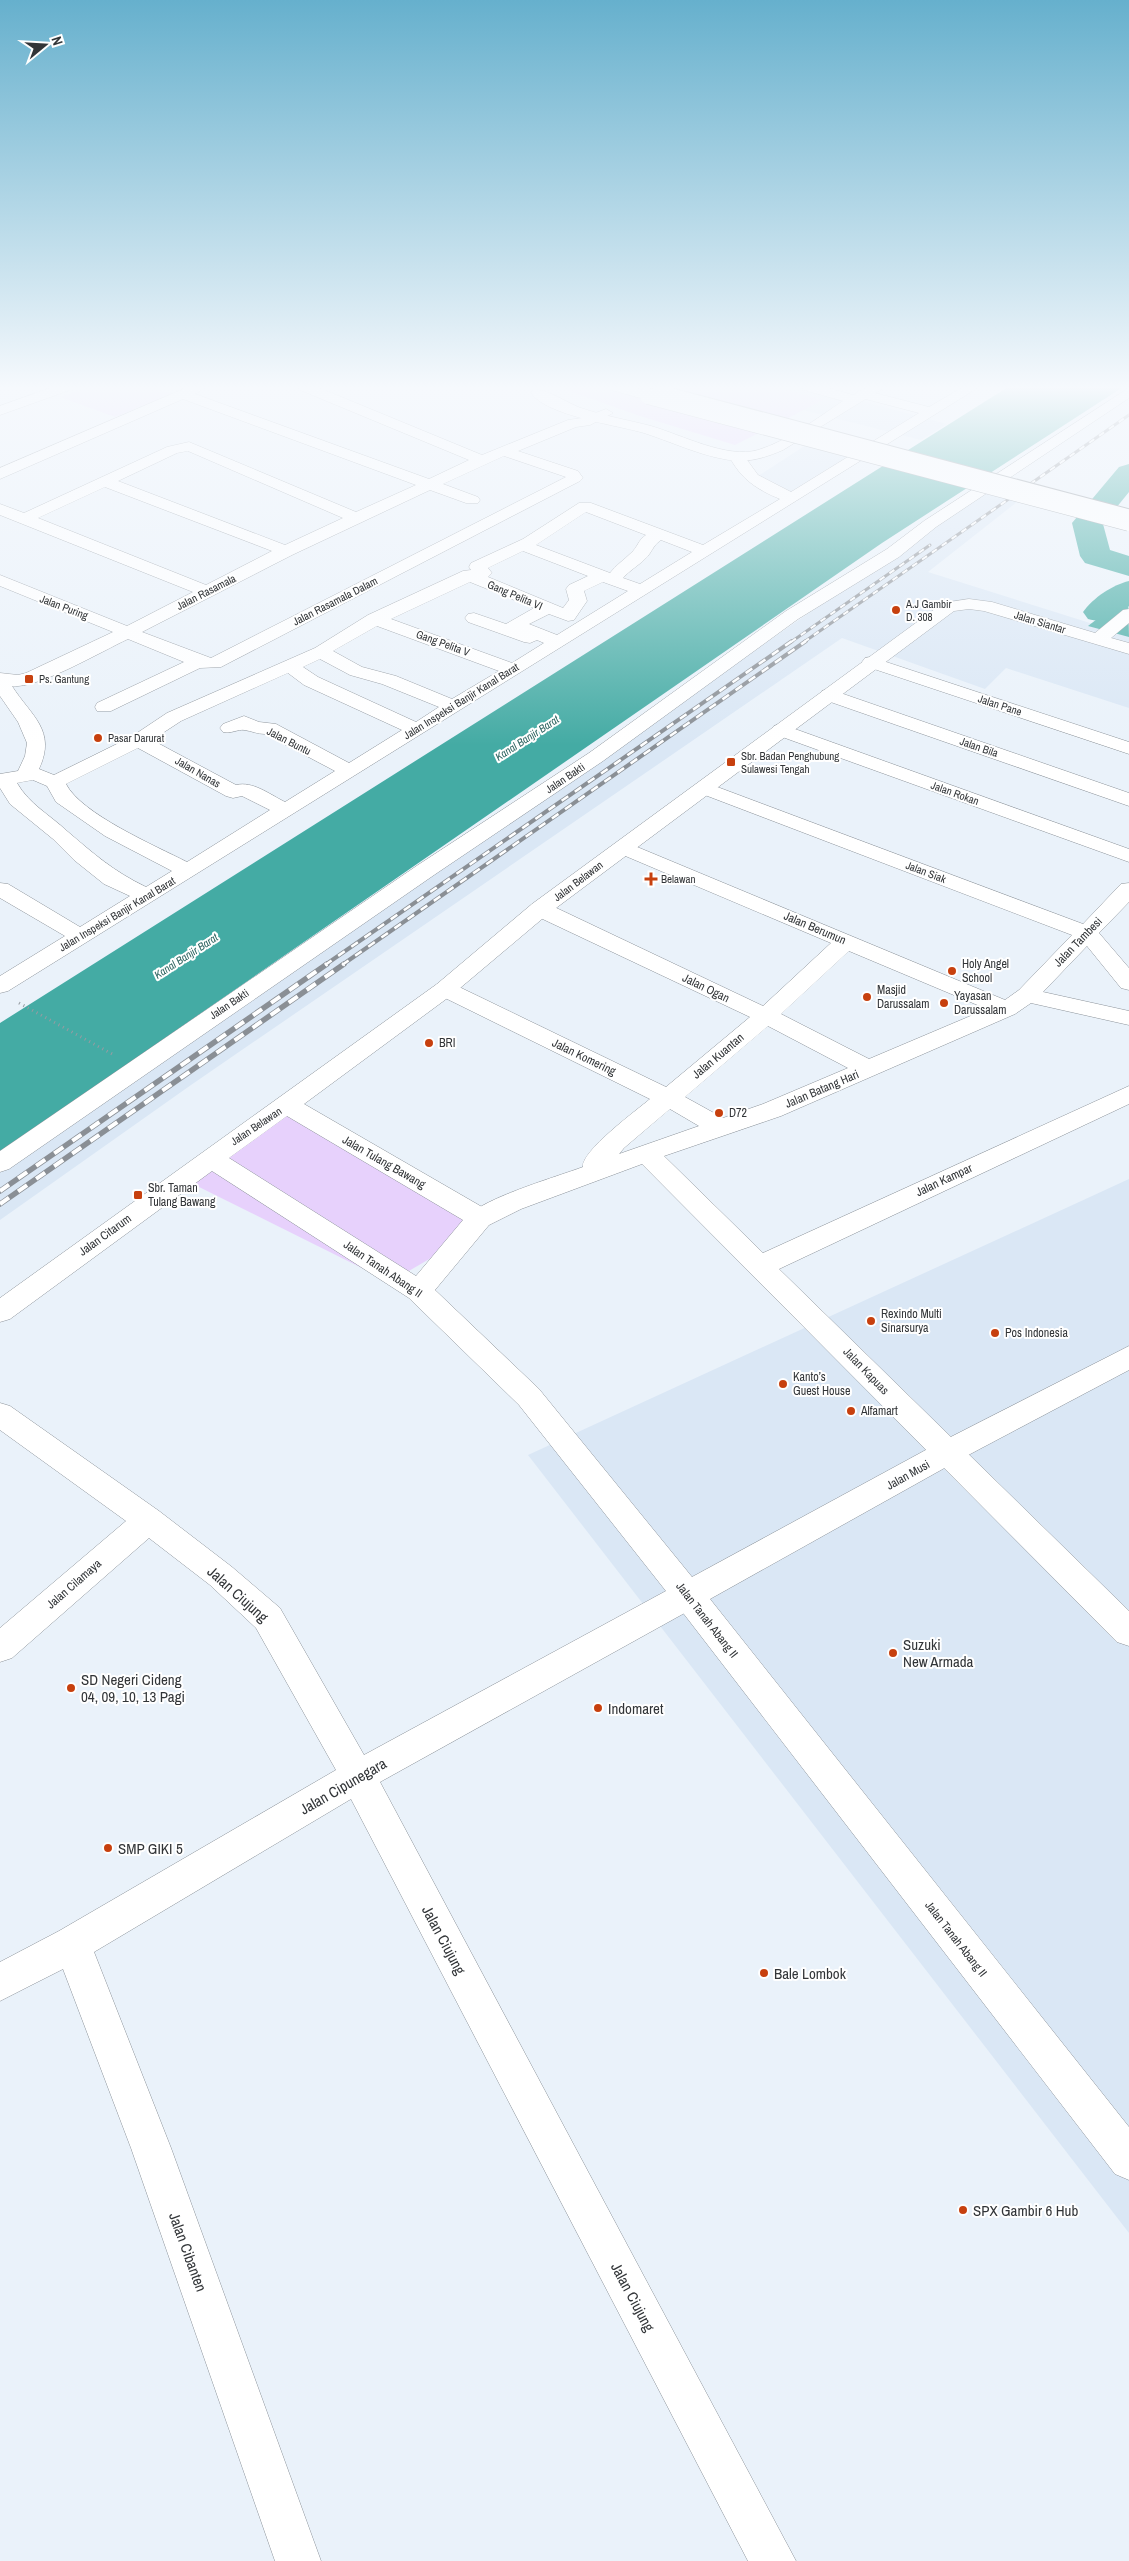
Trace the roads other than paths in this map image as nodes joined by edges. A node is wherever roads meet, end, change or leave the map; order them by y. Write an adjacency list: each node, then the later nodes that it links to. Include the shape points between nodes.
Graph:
1 (50, 507): 15 (street)
2 (170, 507): 21 (street)
3 (329, 507): 16 (street)
4 (384, 507): 16 (street, Jalan Rasamala)
5 (520, 507): 40 (street, Jalan Rasamala Dalam, via 215,663)
6 (584, 507): 20 (street)
7 (586, 507): 19 (street)
8 (775, 507): 22 (street, Jalan Inspeksi Banjir Kanal Barat)
9 (956, 507): 84 (street, Jalan Bakti, via 893,553 792,615 596,757 377,903)
10 (1070, 507): 18 (street, bridge)
11 (1083, 507): 17 (lane, bridge)
12 (1100, 507): 14 (lane, bridge)
13 (0, 509): 15 (street)
14 (1129, 514)
15 (26, 518): 27 (street)
16 (358, 519): 21 (street, Jalan Rasamala)
17 (1129, 519)
18 (1129, 523)
19 (658, 535): 22 (street); 24 (street, via 645,543 640,555)
20 (521, 545): 23 (street, via 476,567 485,572); 24 (street)
21 (286, 551): 27 (street, Jalan Rasamala)
22 (703, 551): 26 (street, Jalan Inspeksi Banjir Kanal Barat)
23 (469, 575): 29 (street, Gang Pelita VI); 33 (street)
24 (607, 579): 26 (street); 31 (street, via 575,590 578,601)
25 (0, 580): 35 (street, Jalan Puring)
26 (640, 590): 34 (street, Jalan Inspeksi Banjir Kanal Barat)
27 (206, 591): 35 (street, Jalan Rasamala)
28 (949, 607): 36 (street, Jalan Siantar, via 986,606); 41 (street, Jalan Belawan)
29 (548, 608): 31 (street); 37 (street, Gang Pelita VI, via 514,625)
30 (1129, 614): 36 (street)
31 (568, 616): 34 (street)
32 (474, 618): 37 (street)
33 (374, 619): 39 (street, via 342,635); 43 (street, Gang Pelita V)
34 (590, 623): 37 (street, Jalan Inspeksi Banjir Kanal Barat)
35 (128, 632): 40 (street, Jalan Rasamala Dalam); 44 (street, Jalan Rasamala, via 33,677 18,681)
36 (1100, 638): 38 (street, Jalan Siantar)
37 (548, 640): 43 (street, Jalan Inspeksi Banjir Kanal Barat)
38 (1129, 649)
39 (321, 652): 42 (street); 47 (street, via 356,671 390,680)
40 (200, 661): 46 (street)
41 (871, 662): 45 (street, Jalan Belawan); 52 (street, Jalan Pane)
42 (289, 665): 49 (street, via 311,681); 51 (street, via 174,718)
43 (506, 668): 47 (street, Jalan Inspeksi Banjir Kanal Barat)
44 (1, 680): 54 (street, via 2,687 12,698 37,742)
45 (828, 695): 50 (street, Jalan Belawan); 58 (street, Jalan Bila)
46 (104, 707)
47 (454, 708): 49 (street, Jalan Inspeksi Banjir Kanal Barat)
48 (230, 728): 53 (street, Jalan Buntu, via 244,722 255,728 268,728)
49 (416, 729): 53 (street, Jalan Inspeksi Banjir Kanal Barat)
50 (781, 730): 57 (street, Jalan Belawan); 61 (street, Jalan Rokan)
51 (138, 741): 56 (street); 59 (street, Jalan Nanas, via 233,792 245,789)
52 (1129, 748)
53 (348, 770): 59 (street, Jalan Inspeksi Banjir Kanal Barat)
54 (26, 776): 55 (street); 56 (street, via 37,775)
55 (3, 779): 65 (street, via 17,800 81,856 112,879)
56 (55, 782): 62 (street, via 63,798 112,832)
57 (704, 788): 60 (street, Jalan Belawan); 67 (street, Jalan Siak)
58 (1129, 800)
59 (285, 810): 62 (street, Jalan Inspeksi Banjir Kanal Barat)
60 (623, 848): 66 (street, Jalan Belawan); 69 (street, Jalan Berumun)
61 (1129, 856)
62 (189, 870): 65 (street, Jalan Inspeksi Banjir Kanal Barat)
63 (0, 889): 68 (street)
64 (1129, 890): 67 (street, Jalan Tambesi)
65 (145, 895): 68 (street, Jalan Inspeksi Banjir Kanal Barat)
66 (540, 909): 72 (street, Jalan Belawan); 75 (street, Jalan Ogan)
67 (1088, 933): 70 (street, Jalan Siak); 73 (street, Jalan Tambesi)
68 (81, 936): 71 (street, Jalan Inspeksi Banjir Kanal Barat)
69 (846, 941): 74 (street, Jalan Berumun); 75 (street, Jalan Kuantan)
70 (1129, 983)
71 (0, 986)
72 (445, 989): 79 (street, Jalan Komering); 80 (street, Jalan Belawan)
73 (1027, 995): 74 (street, Jalan Batang Hari); 76 (street)
74 (1006, 1010): 77 (street, Jalan Batang Hari)
75 (766, 1016): 77 (street, Jalan Ogan); 79 (street, Jalan Kuantan)
76 (1129, 1018)
77 (870, 1069): 81 (street, Jalan Batang Hari)
78 (1129, 1094): 87 (street, Jalan Kampar)
79 (668, 1098): 81 (street, Jalan Komering); 85 (street, Jalan Kuantan, via 604,1152 595,1163)
80 (287, 1105): 83 (street, Jalan Belawan); 86 (street, Jalan Tulang Bawang)
81 (722, 1128): 82 (street, Jalan Batang Hari)
82 (646, 1153): 85 (street, Jalan Batang Hari); 87 (street, Jalan Kapuas)
83 (210, 1158): 88 (street, Jalan Tanah Abang II); 89 (street, Jalan Citarum)
84 (0, 1163)
85 (596, 1172): 86 (street, Jalan Batang Hari)
86 (480, 1218): 88 (street)
87 (760, 1266): 92 (street, Jalan Kapuas)
88 (419, 1291): 94 (street, Jalan Tanah Abang II, via 529,1397)
89 (0, 1312)
90 (1129, 1357): 92 (street, Jalan Musi)
91 (0, 1414): 93 (street, Jalan Ciujung)
92 (946, 1453): 94 (street, Jalan Musi); 95 (street, Jalan Kapuas)
93 (148, 1520): 96 (street, Jalan Cilamaya); 97 (street, Jalan Ciujung, via 268,1618)
94 (688, 1595): 97 (street, Jalan Cipunegara); 100 (street, Jalan Tanah Abang II)
95 (1129, 1632)
96 (0, 1648)
97 (358, 1776): 98 (street, Jalan Cipunegara); 102 (street, Jalan Ciujung)
98 (72, 1944): 99 (street, Jalan Cipunegara); 101 (street, Jalan Cibanten, via 151,2148)
99 (0, 1982)
100 (1129, 2160)
101 (298, 2561)
102 (773, 2561)

